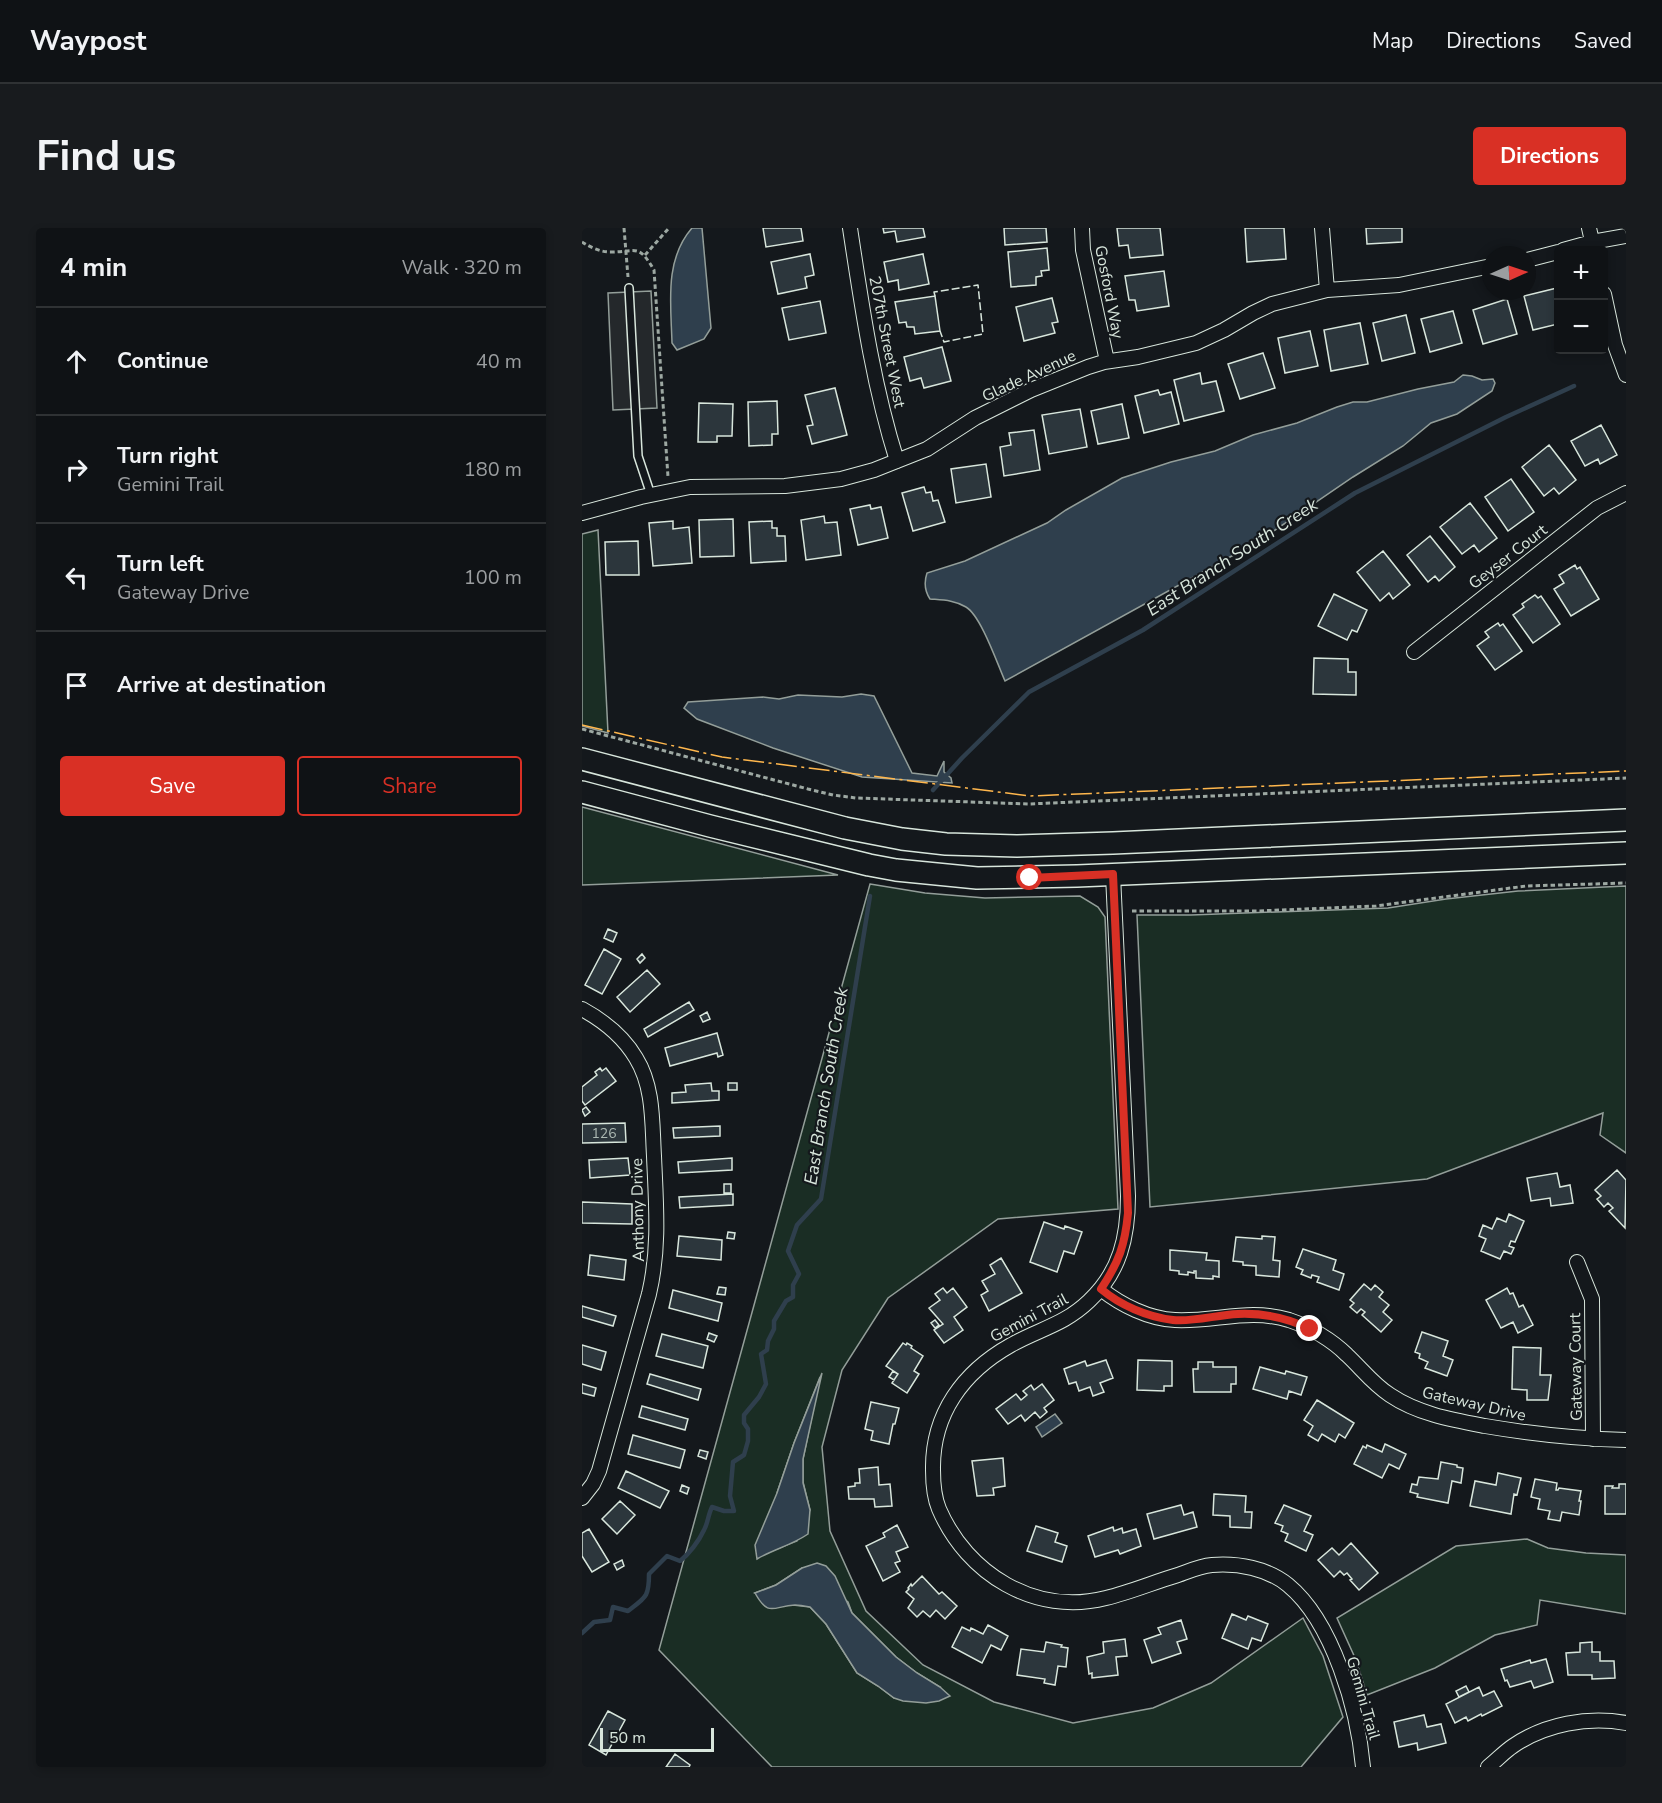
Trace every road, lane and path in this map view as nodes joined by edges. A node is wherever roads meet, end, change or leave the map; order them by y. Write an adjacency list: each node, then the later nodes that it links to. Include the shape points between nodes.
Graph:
1 (624, 228): 10 (path)
2 (669, 228): 12 (path)
3 (850, 228): 20 (street, 207th Street West, via 870,355)
4 (1082, 228): 18 (street, Gosford Way, via 1083,250)
5 (1322, 228): 16 (street)
6 (1589, 228): 9 (street)
7 (1626, 236): 9 (street)
8 (582, 242): 10 (path, via 608,252)
9 (1593, 246)
10 (627, 249): 12 (path); 15 (path)
11 (1554, 253): 13 (street)
12 (645, 255): 21 (path, via 654,270)
13 (1536, 258)
14 (1482, 268): 16 (street, Glade Avenue, via 1399,285)
15 (629, 288): 23 (lane, via 638,456)
16 (1327, 290): 18 (street, Glade Avenue, via 1272,304 1196,343)
17 (1605, 300): 19 (street)
18 (1107, 361): 20 (street, Glade Avenue, via 1031,390 975,418 927,449)
19 (1626, 375)
20 (897, 461): 21 (street, Glade Avenue, via 841,479 806,484)
21 (670, 491): 23 (street, Glade Avenue)
22 (1626, 494): 25 (street, Geyser Court, via 1597,508)
23 (651, 495): 24 (street, Glade Avenue)
24 (582, 513)
25 (1414, 652)
26 (582, 729): 28 (path, via 833,795 876,799 1029,804)
27 (582, 759): 30 (main road, via 845,828 946,844 1113,843)
28 (1626, 778)
29 (582, 792): 32 (main road, via 896,870 998,878)
30 (1626, 820)
31 (1626, 853): 32 (main road)
32 (1113, 874): 37 (street, Gemini Trail, via 1128,1213 1122,1253)
33 (1626, 883): 34 (path, via 1526,886 1376,906 1258,911)
34 (1132, 910)
35 (582, 1009): 40 (street, Anthony Drive, via 628,1046 647,1082 658,1231 649,1294 599,1471)
36 (1576, 1262): 38 (street, Gateway Court, via 1592,1299)
37 (1101, 1289): 38 (street, Gateway Drive, via 1122,1304 1174,1320 1237,1314 1287,1320 1336,1345 1373,1382 1417,1410 1518,1431); 42 (street, Gemini Trail, via 1069,1318 1013,1343 983,1363 956,1393 938,1426 933,1459 934,1492 957,1543 992,1576 1017,1590 1044,1598 1105,1598 1210,1565 1241,1566 1273,1576 1297,1594 1324,1632 1348,1690)
38 (1593, 1439): 39 (street, Gateway Drive)
39 (1626, 1440)
40 (582, 1498)
41 (1626, 1722): 43 (street, via 1589,1721 1553,1727 1515,1744)
42 (1363, 1767)
43 (1488, 1767)

